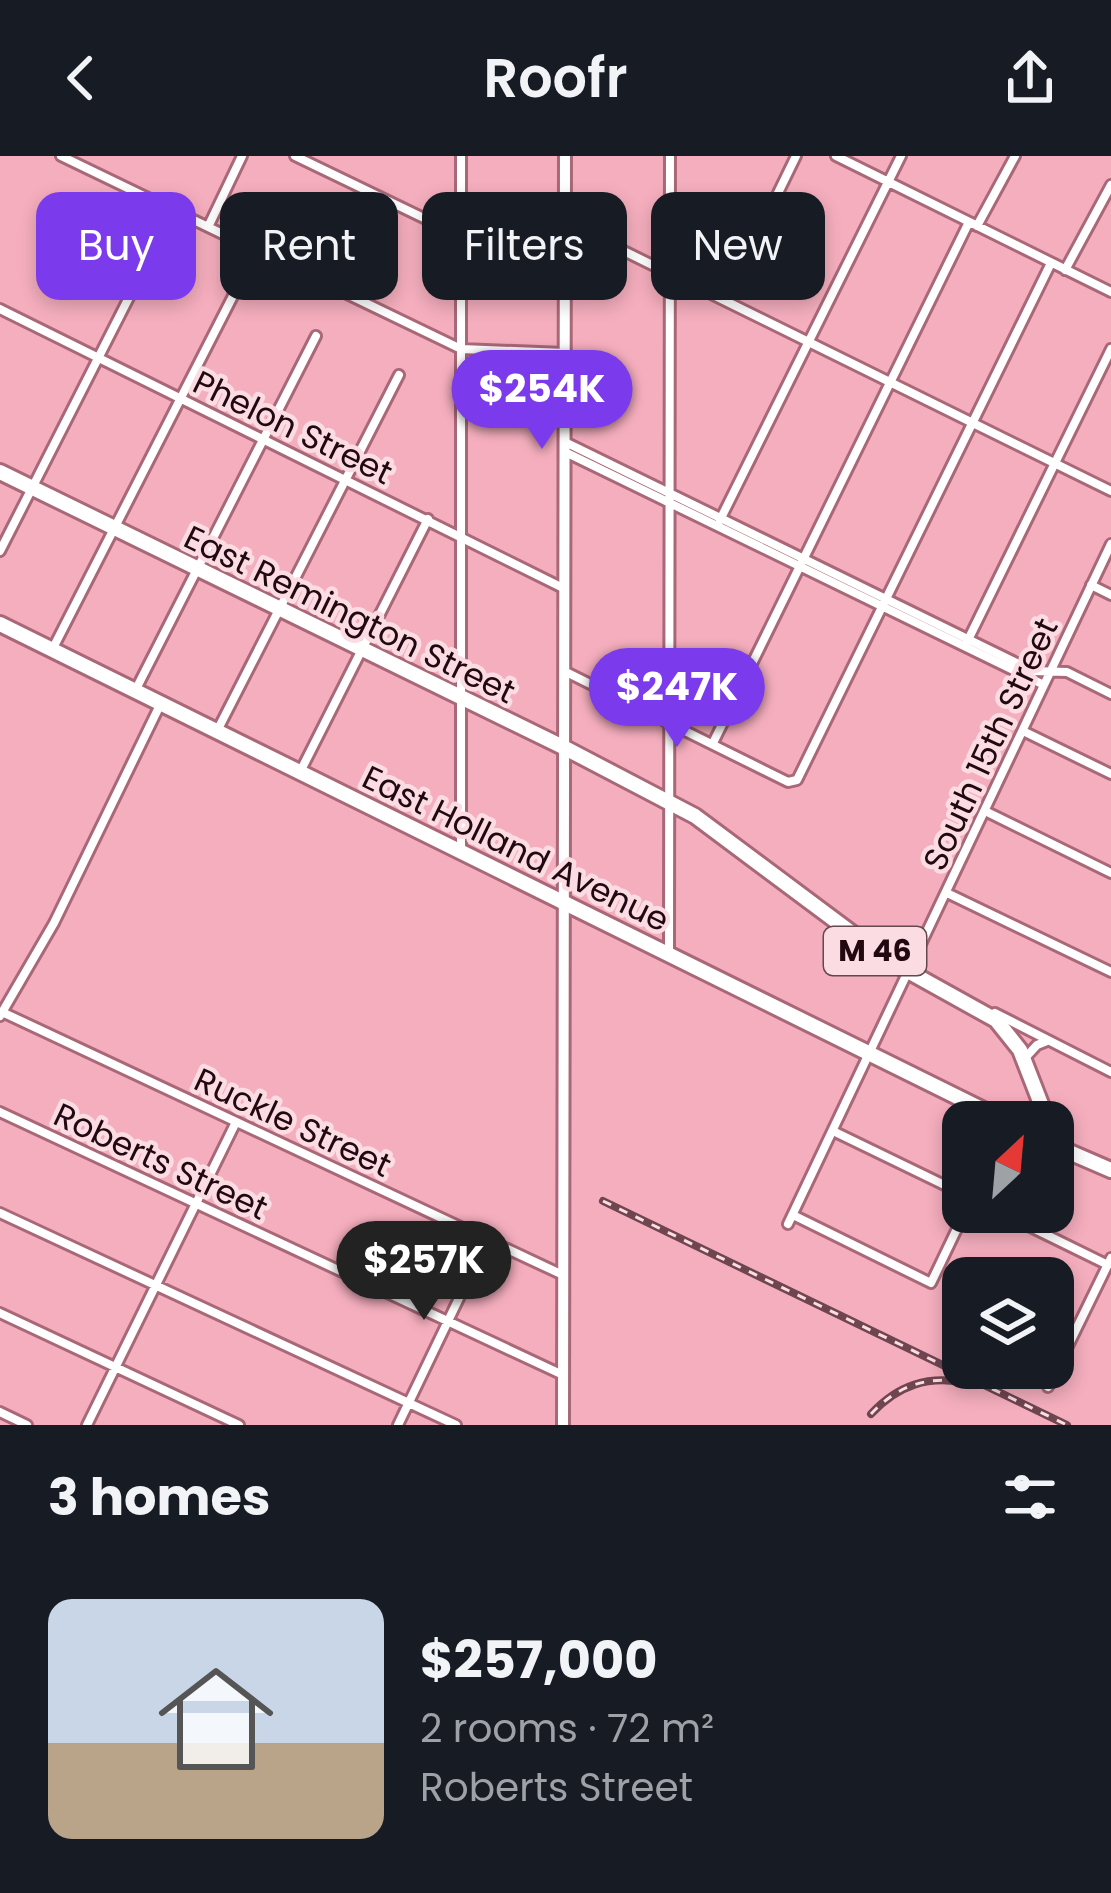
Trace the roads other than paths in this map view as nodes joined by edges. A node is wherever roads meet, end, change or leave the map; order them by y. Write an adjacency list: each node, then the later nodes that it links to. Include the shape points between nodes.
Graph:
1 (61, 156): 13 (street)
2 (242, 156): 21 (street)
3 (295, 156): 18 (street)
4 (461, 156): 14 (street)
5 (566, 156): 15 (main road)
6 (670, 156): 16 (street)
7 (796, 156): 17 (street)
8 (836, 156): 11 (street)
9 (901, 156): 11 (street)
10 (1015, 156): 20 (street)
11 (887, 182): 20 (street); 33 (street)
12 (1111, 185): 23 (street)
13 (139, 192)
14 (461, 192)
15 (565, 192)
16 (670, 192)
17 (778, 192)
18 (422, 217)
19 (196, 219): 21 (street)
20 (973, 224): 22 (street); 39 (street)
21 (209, 225): 34 (street)
22 (1051, 263): 23 (street); 41 (street)
23 (1065, 270): 24 (street)
24 (1111, 292)
25 (127, 300): 37 (street)
26 (230, 300): 40 (street)
27 (460, 300): 34 (street)
28 (565, 300): 36 (main road)
29 (669, 300): 49 (street)
30 (726, 300): 33 (street)
31 (0, 309): 37 (street, Phelon Street)
32 (316, 336): 42 (street)
33 (808, 341): 39 (street); 51 (street)
34 (460, 349): 36 (street); 53 (street)
35 (1111, 349): 44 (street)
36 (565, 353): 43 (main road)
37 (98, 358): 40 (street, Phelon Street); 47 (street)
38 (399, 375): 46 (street)
39 (891, 382): 41 (street); 56 (street)
40 (181, 398): 42 (street, Phelon Street); 52 (street)
41 (973, 423): 44 (street); 61 (street)
42 (263, 439): 46 (street, Phelon Street); 57 (street)
43 (565, 447): 49 (street); 59 (main road)
44 (1055, 463): 48 (street); 64 (street)
45 (0, 472): 47 (highway, East Remington Street / M 46)
46 (345, 479): 50 (street, Phelon Street); 62 (street)
47 (32, 488): 52 (highway, East Remington Street / M 46); 55 (street)
48 (1111, 491)
49 (669, 496): 51 (street); 74 (street)
50 (428, 519): 53 (street, Phelon Street); 66 (street)
51 (720, 521): 56 (street)
52 (114, 529): 57 (highway, East Remington Street / M 46); 65 (street)
53 (461, 536): 59 (street, Phelon Street); 72 (street)
54 (1111, 544): 58 (street, South 15th Street)
55 (0, 551)
56 (802, 562): 61 (street); 77 (street)
57 (197, 568): 62 (highway, East Remington Street / M 46); 70 (street)
58 (1091, 585): 60 (street); 68 (street, South 15th Street)
59 (564, 589): 67 (main road)
60 (1111, 595)
61 (885, 603): 64 (street); 77 (street, via 795,782)
62 (280, 610): 66 (highway, East Remington Street / M 46); 75 (street)
63 (0, 624): 65 (highway, East Holland Avenue / M 46)
64 (967, 643): 68 (street); 69 (street)
65 (52, 650): 70 (highway, East Holland Avenue / M 46)
66 (362, 650): 72 (highway, East Remington Street / M 46); 79 (street)
67 (565, 671): 74 (street); 78 (main road)
68 (1051, 672): 69 (street, South 15th Street); 71 (street)
69 (1044, 686): 76 (street, South 15th Street)
70 (135, 691): 73 (highway, East Holland Avenue / M 46)
71 (1111, 694)
72 (460, 699): 78 (highway, East Remington Street / M 46); 83 (street)
73 (161, 704): 75 (highway, East Holland Avenue / M 46); 91 (street)
74 (668, 721): 77 (street); 81 (street)
75 (218, 731): 79 (highway, East Holland Avenue / M 46)
76 (1023, 731): 80 (street); 82 (street, South 15th Street)
77 (713, 743)
78 (565, 748): 81 (highway, East Remington Street / M 46); 86 (main road)
79 (300, 772): 83 (highway, East Holland Avenue / M 46)
80 (1111, 774)
81 (668, 800): 87 (street); 89 (highway, East Remington Street / M 46)
82 (985, 812): 84 (street); 85 (street, South 15th Street)
83 (461, 851): 86 (highway, East Holland Avenue / M 46)
84 (1111, 873)
85 (947, 893): 88 (street); 89 (street, South 15th Street)
86 (565, 902): 87 (highway, East Holland Avenue / M 46); 110 (main road)
87 (669, 954): 93 (highway, East Holland Avenue / M 46)
88 (1111, 972)
89 (910, 973): 90 (highway, East Remington Street / M 46); 93 (street, South 15th Street)
90 (981, 1008): 92 (street); 94 (highway, East Remington Street / M 46)
91 (1, 1014): 99 (street, Ruckle Street)
92 (1049, 1040): 94 (street); 95 (street)
93 (872, 1053): 96 (highway, East Holland Avenue / M 46); 100 (street, South 15th Street)
94 (1024, 1059): 97 (highway, East Remington Street / M 46)
95 (1111, 1072)
96 (967, 1101)
97 (1041, 1101)
98 (0, 1112): 104 (street, Roberts Street)
99 (236, 1122): 104 (street); 108 (street, Ruckle Street)
100 (833, 1131): 103 (street); 106 (street, South 15th Street, via 790,1219 931,1283)
101 (1074, 1152): 102 (highway, M 46)
102 (1111, 1170)
103 (942, 1184)
104 (195, 1203): 111 (street); 113 (street, Roberts Street)
105 (0, 1213): 111 (street)
106 (955, 1233)
107 (1046, 1233): 109 (street)
108 (488, 1240): 110 (street, Ruckle Street); 113 (street)
109 (1109, 1262): 114 (street)
110 (563, 1275): 116 (main road)
111 (155, 1285): 115 (street); 117 (street)
112 (0, 1313): 115 (street)
113 (449, 1321): 116 (street, Roberts Street); 117 (street)
114 (1074, 1334)
115 (116, 1367): 120 (street); 121 (street)
116 (563, 1375): 124 (main road)
117 (409, 1403): 122 (street); 123 (street)
118 (0, 1412): 119 (street)
119 (27, 1425)
120 (87, 1425)
121 (239, 1425)
122 (398, 1425)
123 (456, 1425)
124 (563, 1425)

